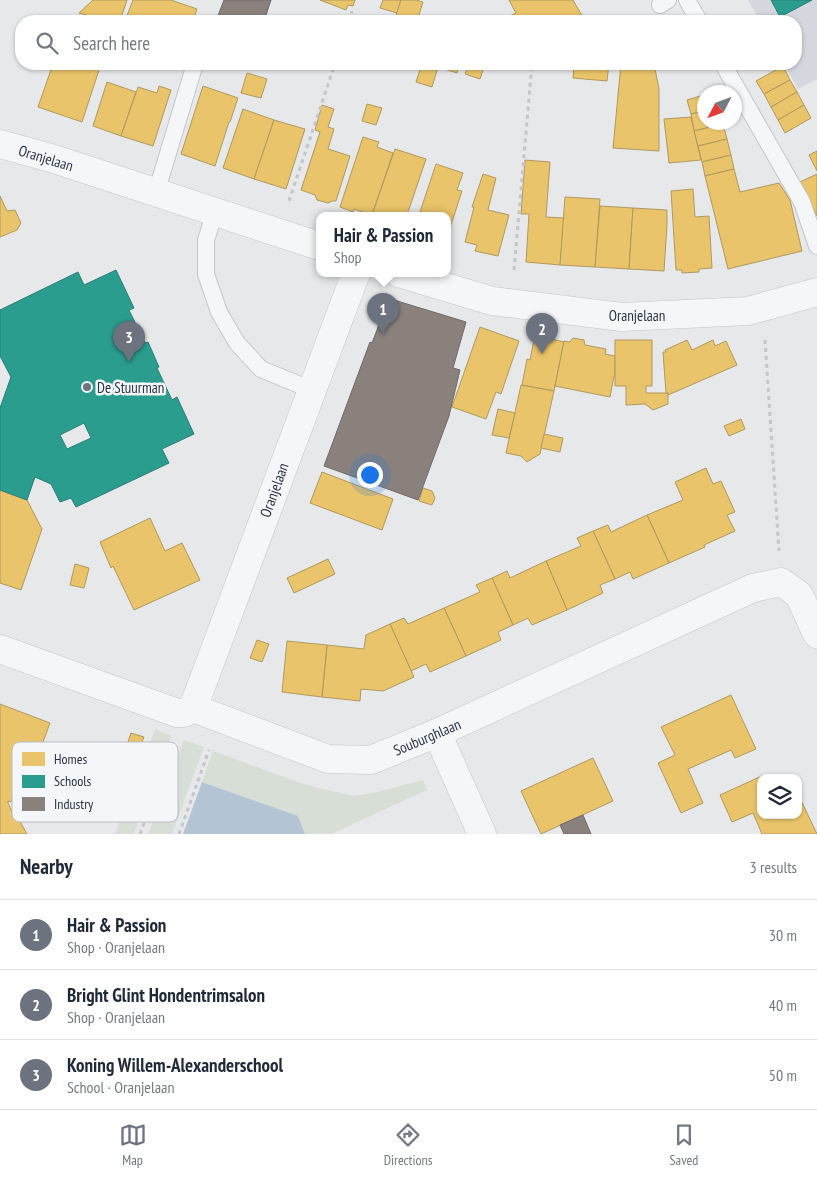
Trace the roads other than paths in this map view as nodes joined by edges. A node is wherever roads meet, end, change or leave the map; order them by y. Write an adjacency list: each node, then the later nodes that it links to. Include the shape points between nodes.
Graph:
1 (687, 0): 2 (lane)
2 (696, 15)
3 (193, 70): 6 (lane)
4 (726, 70): 9 (lane, via 802,202)
5 (0, 144): 6 (street, Oranjelaan)
6 (156, 193): 7 (street, Oranjelaan)
7 (215, 212): 8 (street, Oranjelaan); 13 (lane, via 206,240 206,274 219,312 237,343 261,369)
8 (316, 245)
9 (817, 246)
10 (354, 277): 13 (street, Oranjelaan)
11 (412, 277): 12 (street, Oranjelaan, via 492,301 622,317 748,311)
12 (817, 292)
13 (312, 390): 16 (street, Oranjelaan)
14 (817, 634): 17 (street, Souburghlaan, via 799,595 781,582 753,588)
15 (0, 649): 16 (street, Souburghlaan, via 177,713)
16 (189, 710): 17 (street, Souburghlaan, via 220,718 328,758 371,760)
17 (437, 733): 18 (street)
18 (482, 834)

